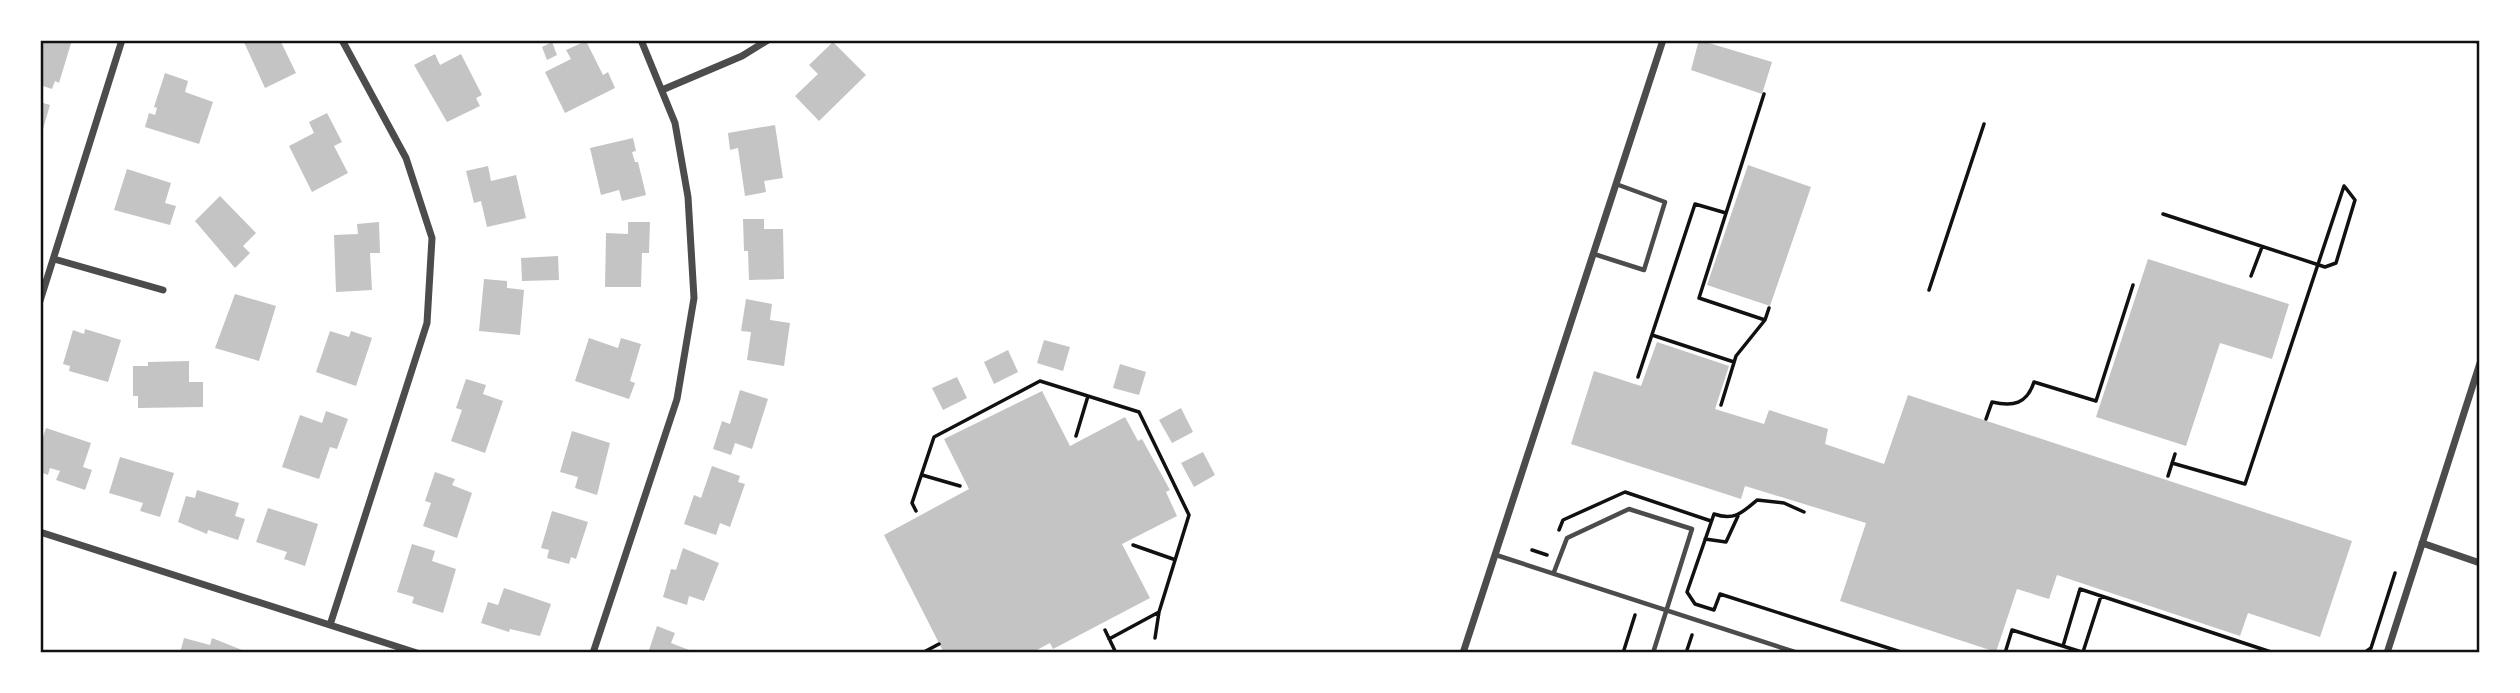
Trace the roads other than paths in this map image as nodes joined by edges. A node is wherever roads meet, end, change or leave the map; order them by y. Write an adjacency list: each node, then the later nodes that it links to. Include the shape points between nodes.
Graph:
1 (122, 40): 9 (street)
2 (342, 40): 19 (street, via 406,158 432,238 427,323)
3 (641, 40): 6 (street)
4 (768, 40): 6 (street)
5 (1663, 40): 7 (street)
6 (662, 90): 21 (street, via 675,123 688,197 694,298 677,399)
7 (1616, 184): 8 (street); 8 (lane, via 1665,202 1644,270)
8 (1593, 253): 15 (street)
9 (54, 259): 10 (street); 11 (street)
10 (163, 290)
11 (40, 301)
12 (2480, 363): 14 (street)
13 (40, 532): 19 (street)
14 (2422, 543): 16 (street); 25 (street)
15 (1495, 555): 17 (lane); 22 (street)
16 (2480, 563)
17 (1555, 572): 18 (lane); 18 (lane, via 1567,538 1629,509 1692,529)
18 (1667, 609): 23 (lane); 24 (lane)
19 (330, 625): 20 (street)
20 (417, 653)
21 (593, 653)
22 (1463, 653)
23 (1653, 653)
24 (1798, 653)
25 (2387, 653)

